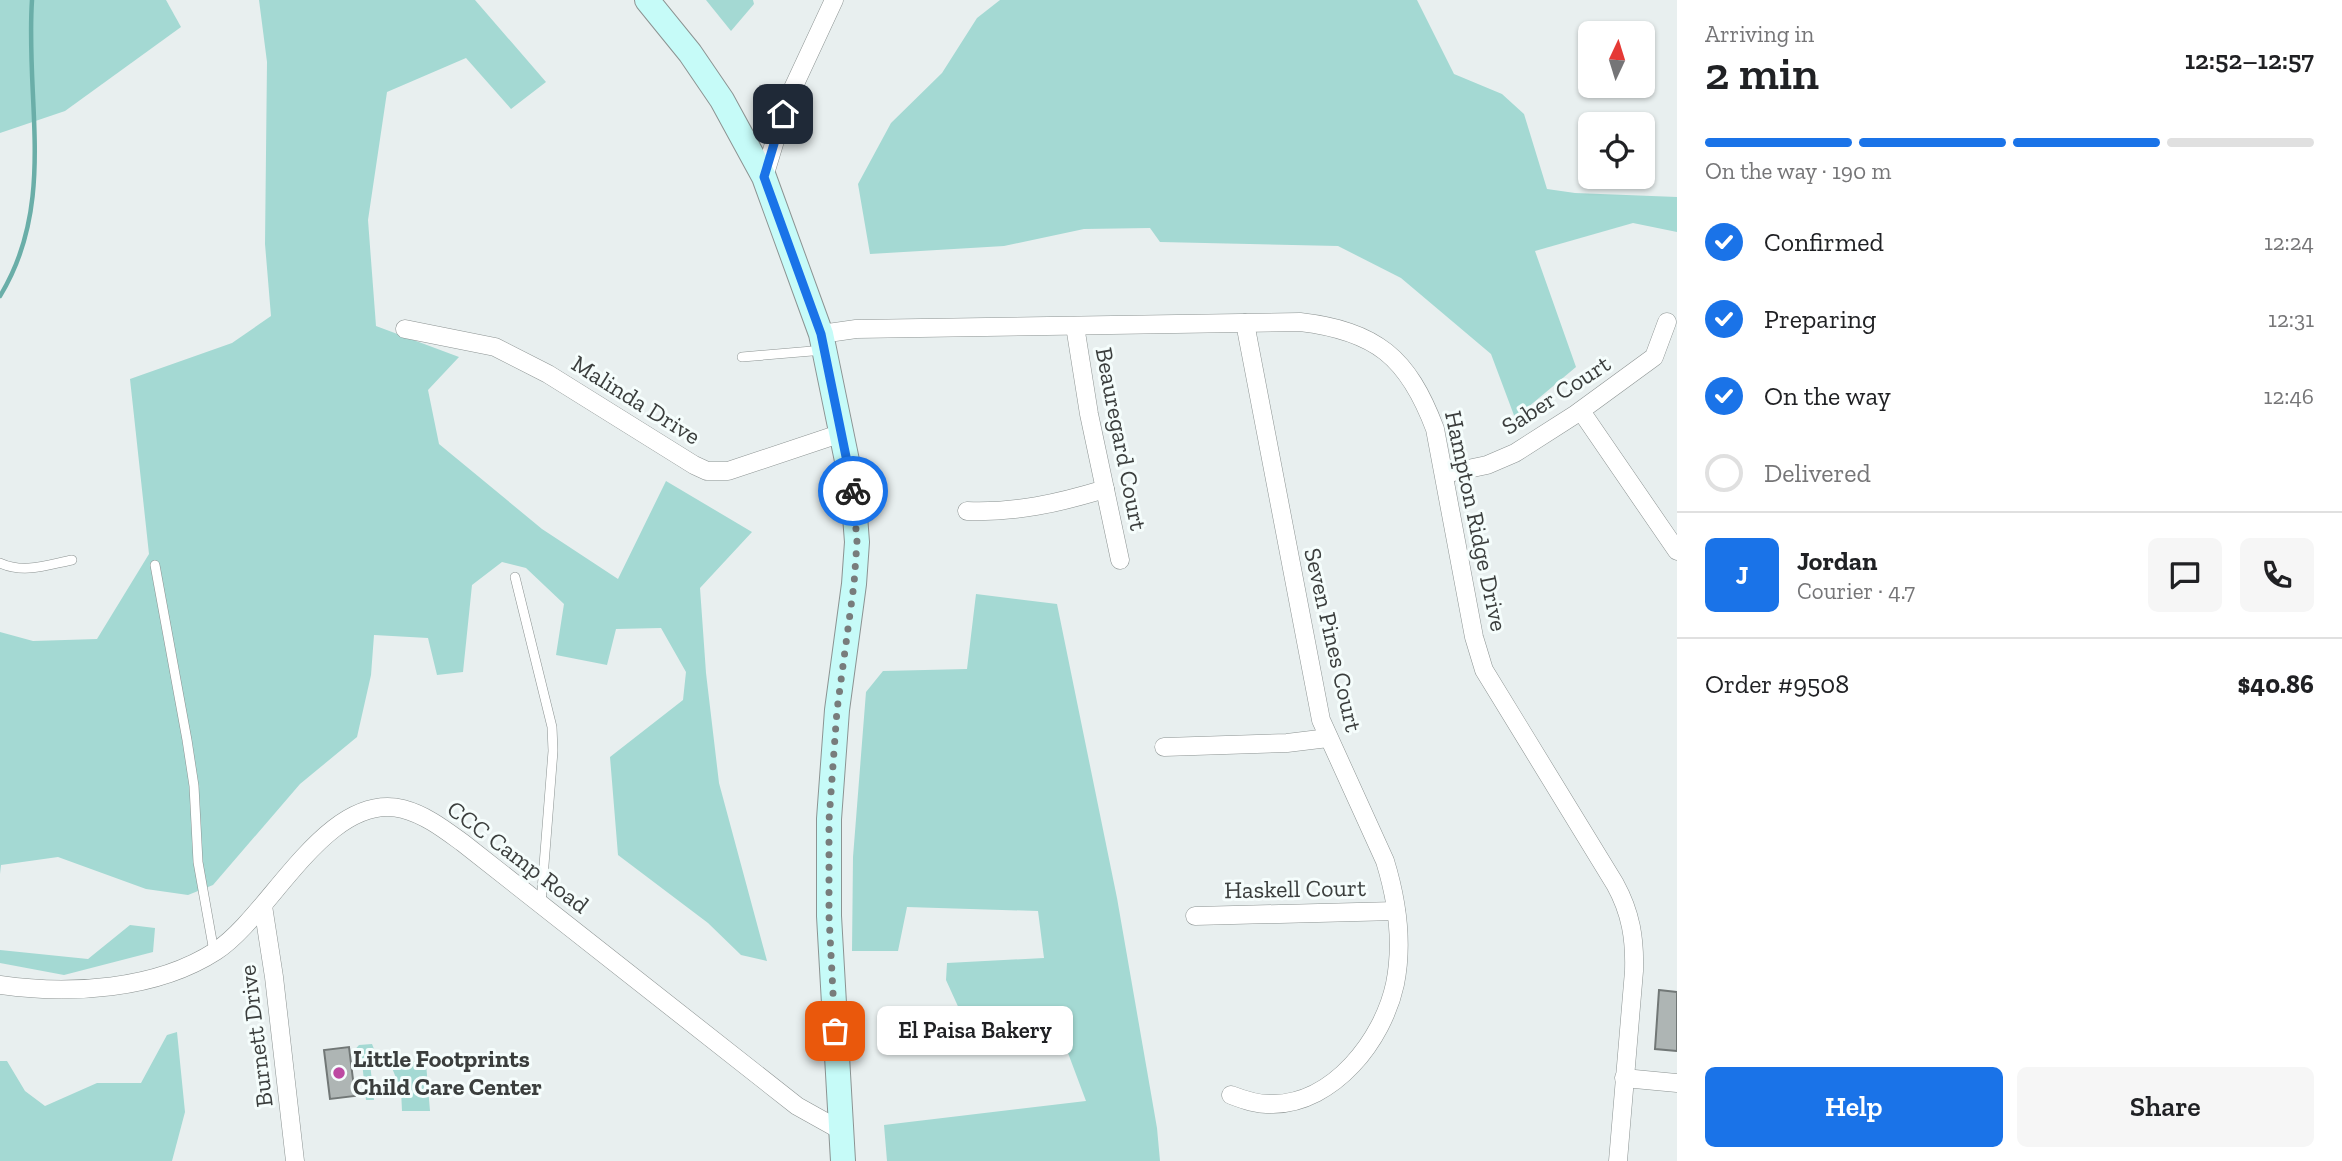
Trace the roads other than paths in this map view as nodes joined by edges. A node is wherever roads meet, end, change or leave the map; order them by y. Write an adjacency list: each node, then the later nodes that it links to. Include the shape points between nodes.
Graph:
1 (648, 0): 3 (street, via 722,100)
2 (834, 0): 3 (street, via 787,101)
3 (764, 177): 8 (street)
4 (1667, 322): 10 (street, Saber Court, via 1654,357)
5 (1245, 323): 6 (street, Hampton Ridge Drive); 12 (street, Hampton Ridge Drive, via 1330,326 1377,344 1403,368 1423,397); 21 (street, Seven Pines Court)
6 (1075, 326): 8 (street, Hampton Ridge Drive, via 856,329); 13 (street, Beauregard Court)
7 (405, 329): 11 (street, Malinda Drive, via 508,352 707,471 741,467)
8 (823, 342): 9 (lane); 11 (street)
9 (742, 358)
10 (1581, 411): 12 (street, Saber Court, via 1515,453 1487,465); 15 (street)
11 (842, 433): 32 (street, via 857,542 829,820)
12 (1444, 474): 29 (street, Hampton Ridge Drive, via 1484,670 1629,914 1635,946)
13 (1105, 489): 14 (street, via 1041,506); 17 (street, Beauregard Court)
14 (967, 511)
15 (1677, 551)
16 (72, 560): 18 (lane, via 29,569)
17 (1121, 560)
18 (0, 563)
19 (155, 565): 27 (lane, via 187,740 198,862)
20 (515, 576): 23 (lane, via 552,727)
21 (1328, 738): 22 (street); 25 (street, Seven Pines Court, via 1385,861)
22 (1164, 747)
23 (541, 903): 24 (street, CCC Camp Road, via 437,824 385,807 358,813 331,830); 32 (street, CCC Camp Road, via 797,1106)
24 (263, 906): 27 (street, CCC Camp Road); 33 (street, Burnett Drive)
25 (1396, 911): 26 (street, Haskell Court); 31 (street, Seven Pines Court, via 1398,945 1389,1005 1374,1036 1353,1063 1322,1089 1287,1103 1257,1103)
26 (1195, 916)
27 (214, 952): 28 (street, CCC Camp Road, via 174,971 109,986 55,990)
28 (0, 985)
29 (1624, 1078): 30 (street); 35 (street, Hampton Ridge Drive)
30 (1677, 1083)
31 (1231, 1096)
32 (840, 1129): 34 (street)
33 (295, 1161)
34 (843, 1161)
35 (1618, 1161)

